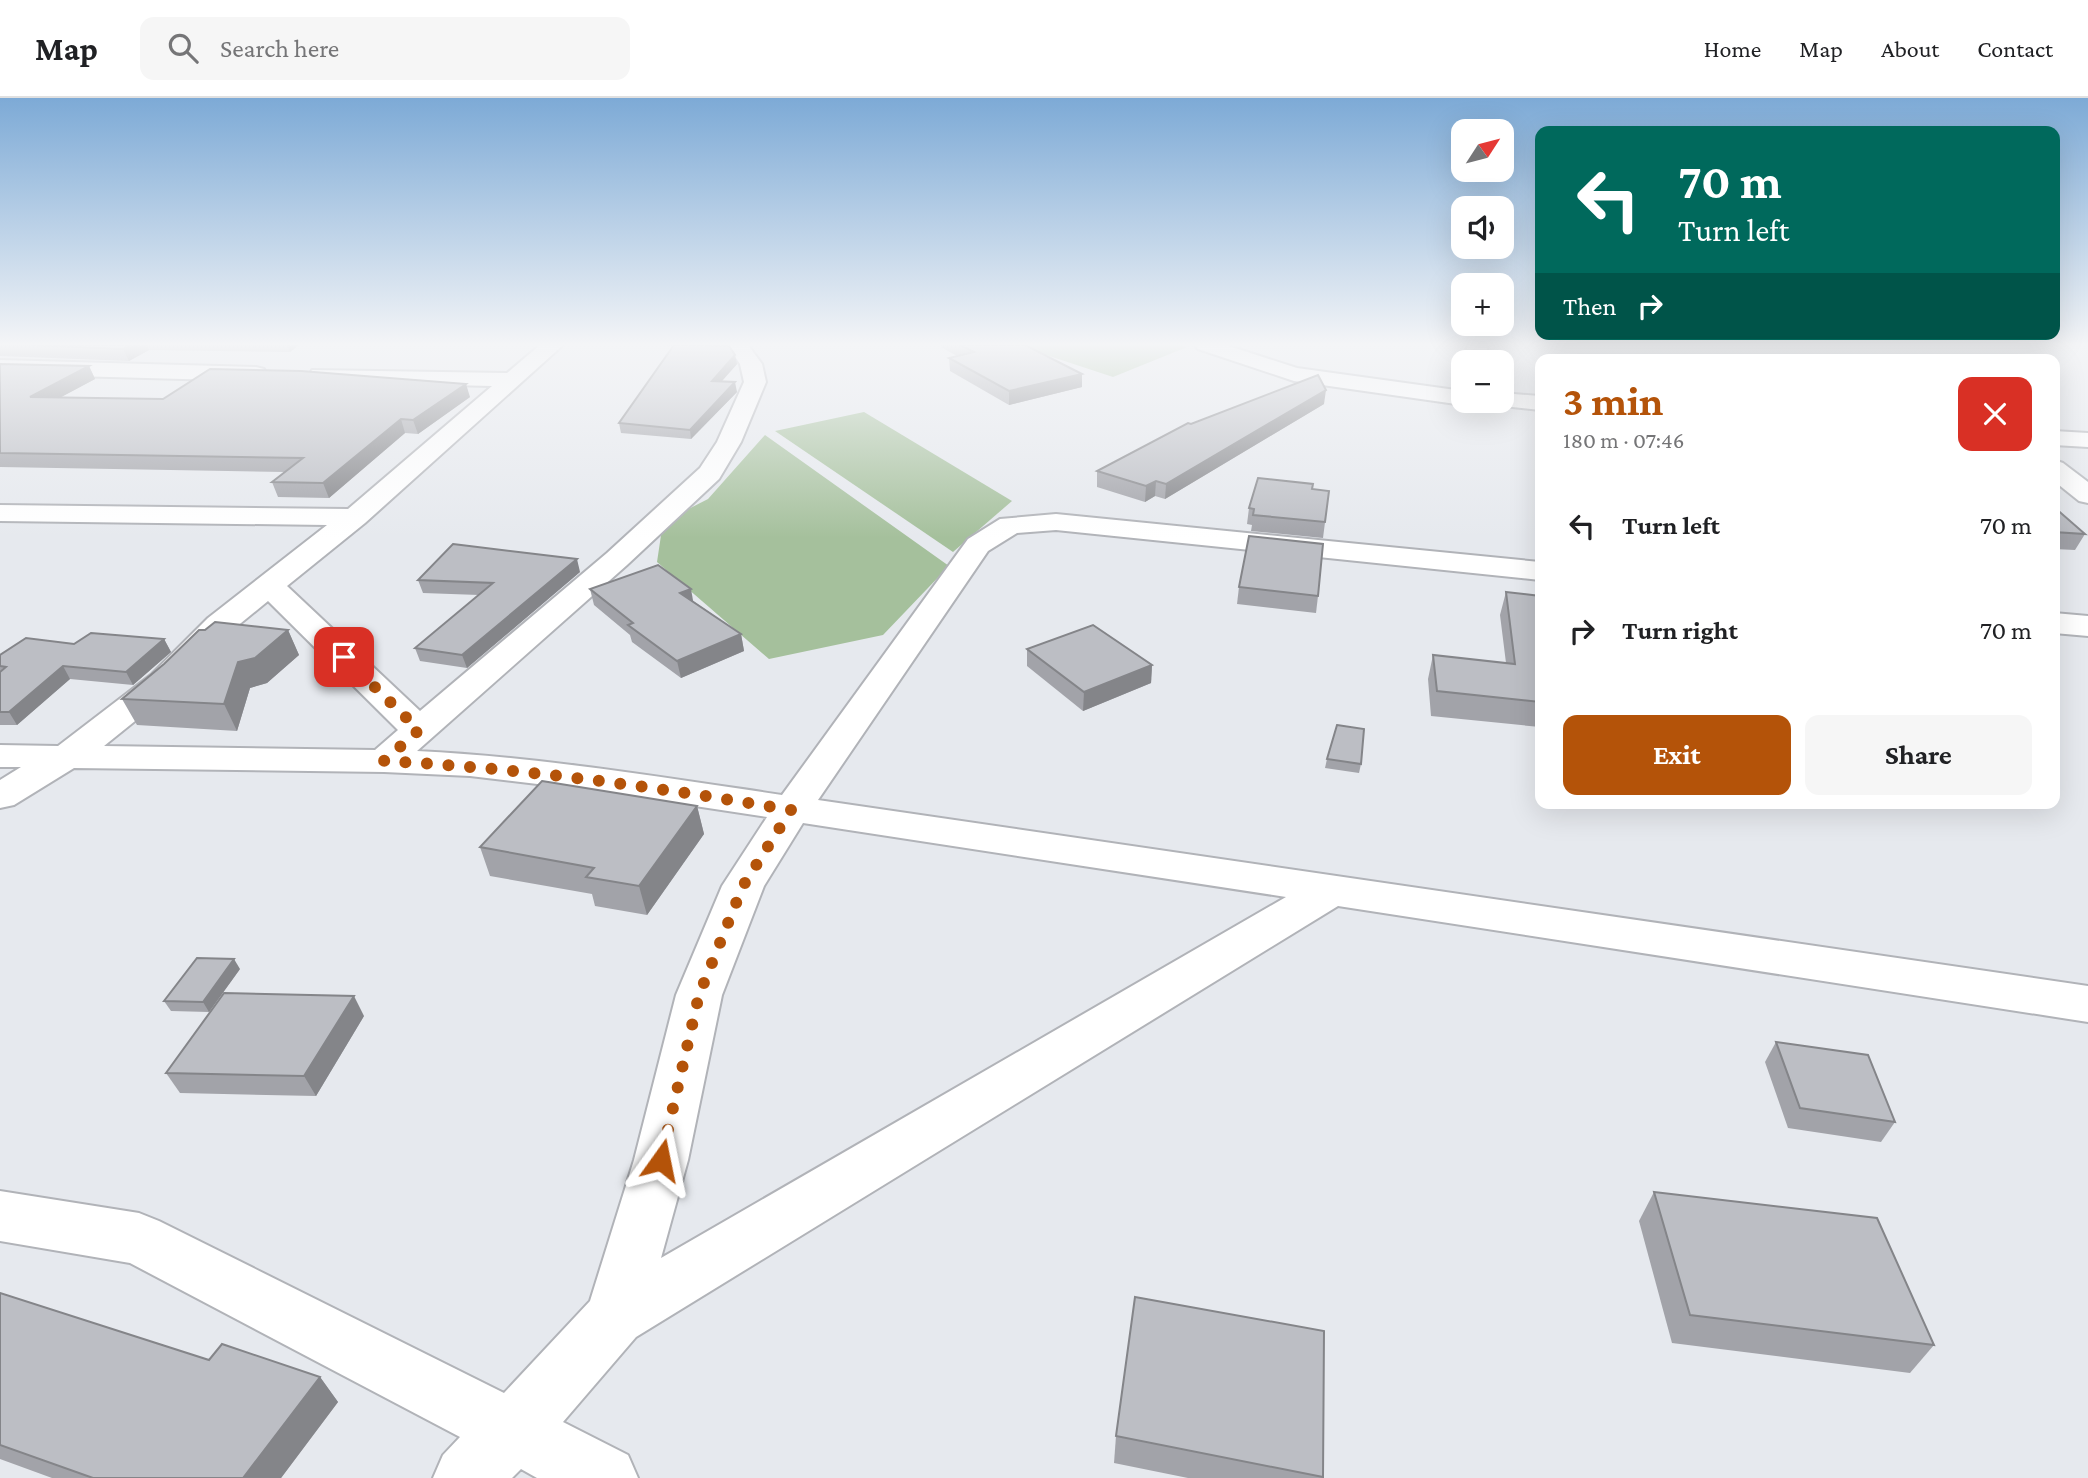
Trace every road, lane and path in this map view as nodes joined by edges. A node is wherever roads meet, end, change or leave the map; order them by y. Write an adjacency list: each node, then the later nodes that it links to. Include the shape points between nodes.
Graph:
1 (477, 409): 8 (street)
2 (743, 409): 13 (street, via 710,473)
3 (2060, 438): 4 (street)
4 (2088, 440)
5 (2060, 473): 6 (street)
6 (2088, 495)
7 (0, 513): 8 (street)
8 (355, 517): 10 (street)
9 (1535, 570): 18 (street, via 1056,522 1010,525 978,545)
10 (269, 585): 13 (street); 15 (street, via 219,625 164,681)
11 (2060, 624): 12 (street)
12 (2088, 626)
13 (419, 730): 16 (street)
14 (0, 756): 15 (street)
15 (65, 758): 16 (street); 17 (street)
16 (384, 761): 18 (street, via 596,779)
17 (0, 796)
18 (791, 810): 19 (street); 22 (street, via 743,886 699,995 661,1160)
19 (1329, 891): 20 (street); 22 (street)
20 (2088, 1004)
21 (0, 1216): 23 (street, via 139,1239)
22 (615, 1317): 23 (street)
23 (512, 1432): 24 (street); 25 (street)
24 (466, 1478)
25 (605, 1478)

